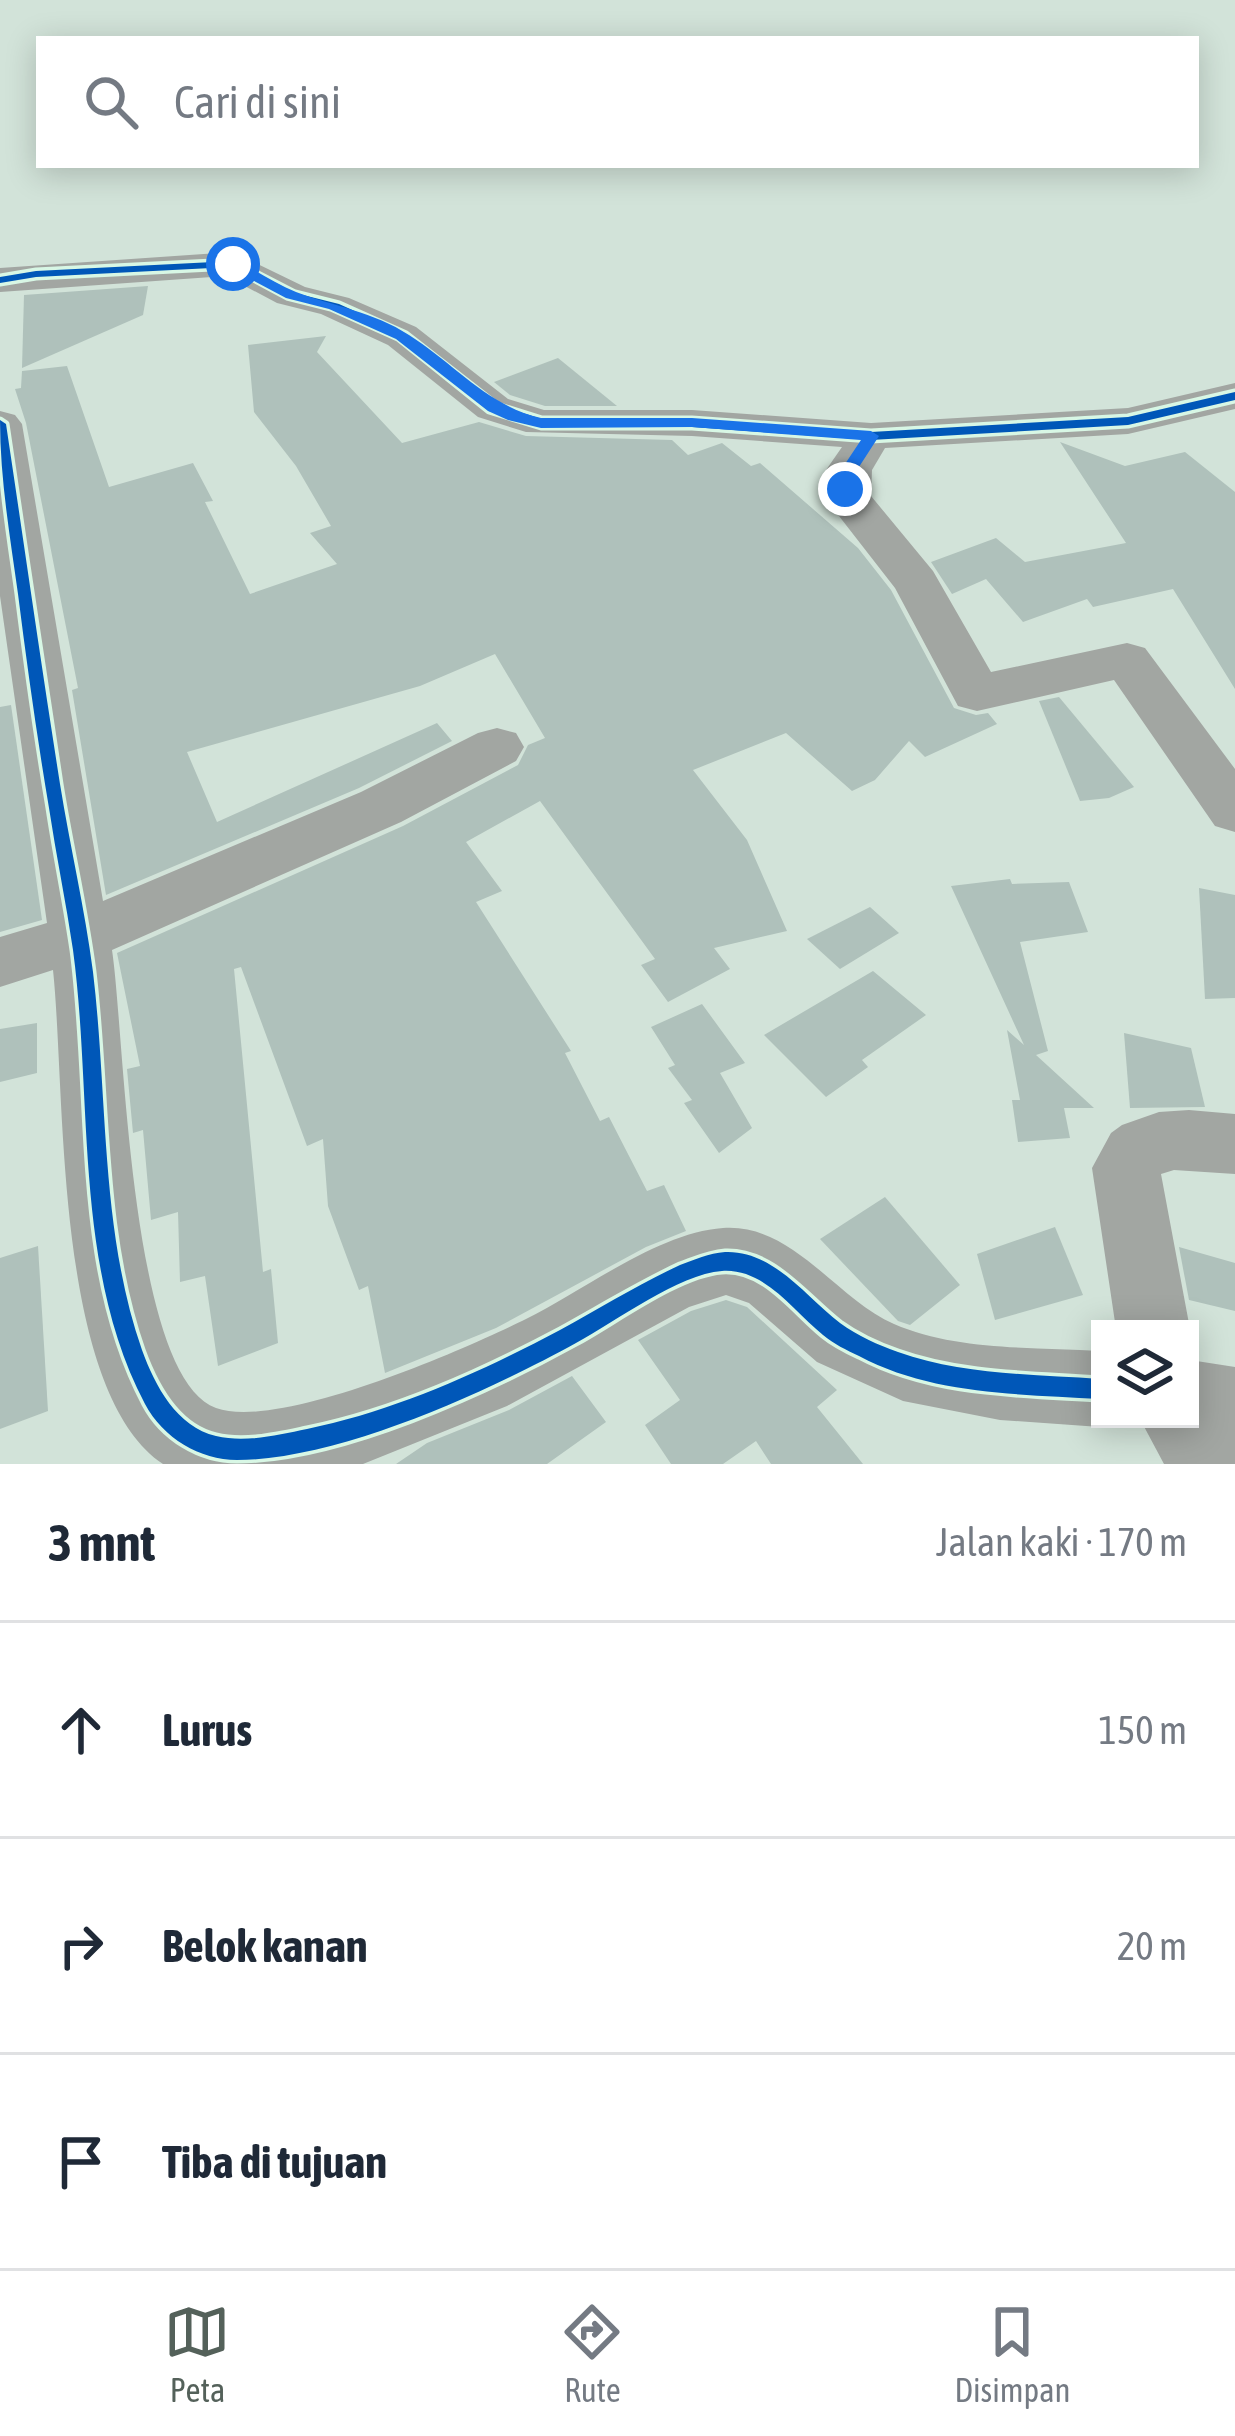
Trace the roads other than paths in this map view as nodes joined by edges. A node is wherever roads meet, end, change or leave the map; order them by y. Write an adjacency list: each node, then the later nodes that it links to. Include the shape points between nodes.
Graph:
1 (0, 280): 4 (street, via 233,264 402,336 514,416)
2 (1235, 396): 4 (street, via 1128,421)
3 (0, 424): 7 (street)
4 (871, 436): 6 (street, via 849,470 848,498 916,582 977,693 1127,660)
5 (497, 747): 7 (street, via 381,807)
6 (1235, 811)
7 (79, 938): 8 (street); 11 (street, via 111,1262 153,1399 173,1426 201,1443 240,1450 303,1441 432,1401 726,1261 775,1280 818,1321 897,1364)
8 (0, 962)
9 (1235, 1144): 10 (street, via 1163,1139 1131,1157 1128,1189)
10 (1151, 1320)
11 (1091, 1388)
12 (1199, 1399): 13 (street)
13 (1235, 1405)
14 (1185, 1428): 15 (street)
15 (1212, 1464)

